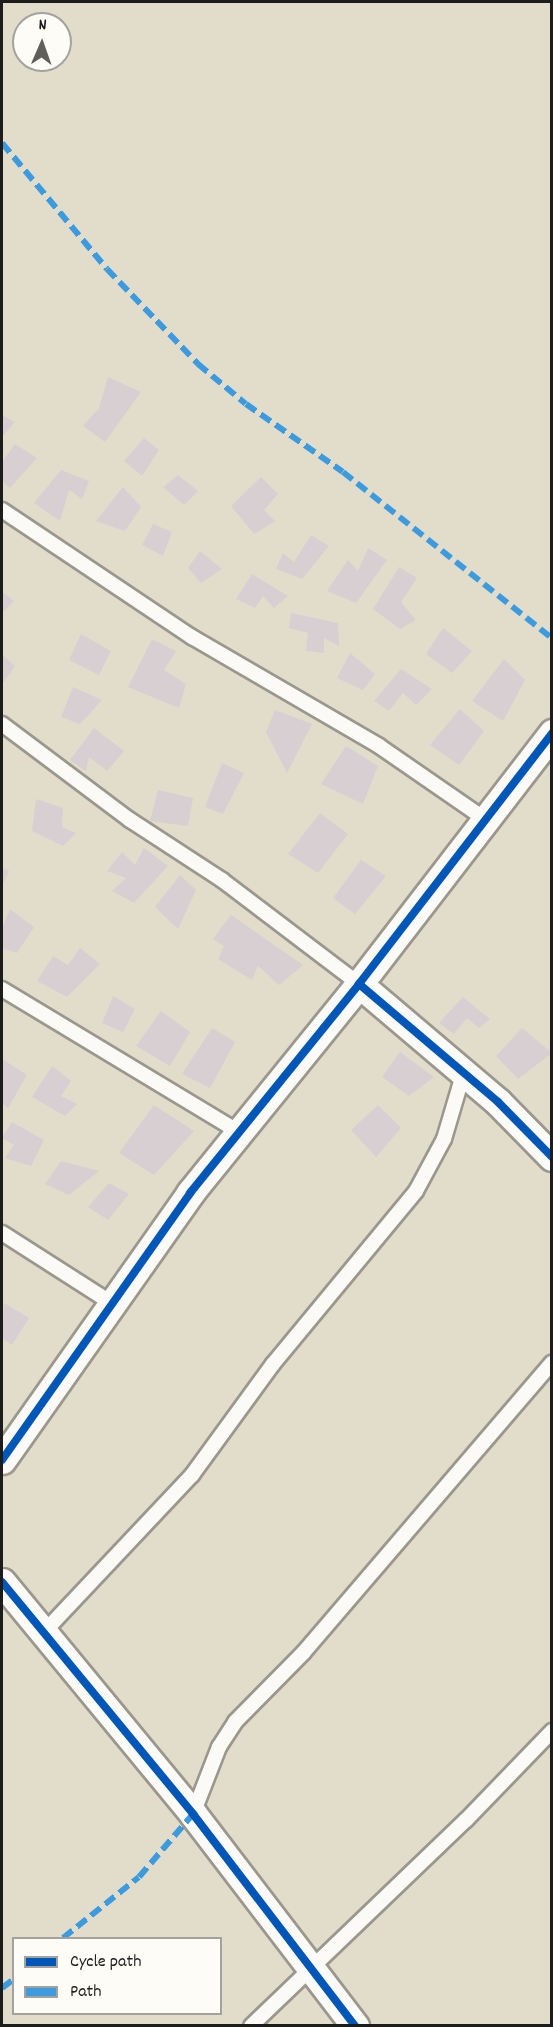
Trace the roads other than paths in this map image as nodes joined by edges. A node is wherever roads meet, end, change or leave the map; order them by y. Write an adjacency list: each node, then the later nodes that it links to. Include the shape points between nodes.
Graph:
1 (2, 510): 4 (lane, via 192,637 379,746)
2 (2, 724): 5 (lane, via 130,820 222,880)
3 (552, 733): 4 (street)
4 (485, 819): 5 (street)
5 (359, 984): 7 (street); 8 (street)
6 (2, 989): 8 (lane)
7 (463, 1075): 9 (street, via 498,1102); 15 (lane, via 444,1139 416,1191 287,1347 192,1475)
8 (237, 1131): 11 (street)
9 (552, 1157)
10 (2, 1233): 11 (lane)
11 (110, 1302): 13 (street)
12 (552, 1363): 17 (lane, via 304,1652 235,1722 219,1747)
13 (2, 1461)
14 (2, 1582): 15 (street)
15 (44, 1632): 17 (street)
16 (552, 1731): 18 (lane)
17 (193, 1814): 18 (street)
18 (312, 1971): 19 (lane); 20 (street)
19 (251, 2025)
20 (355, 2025)

